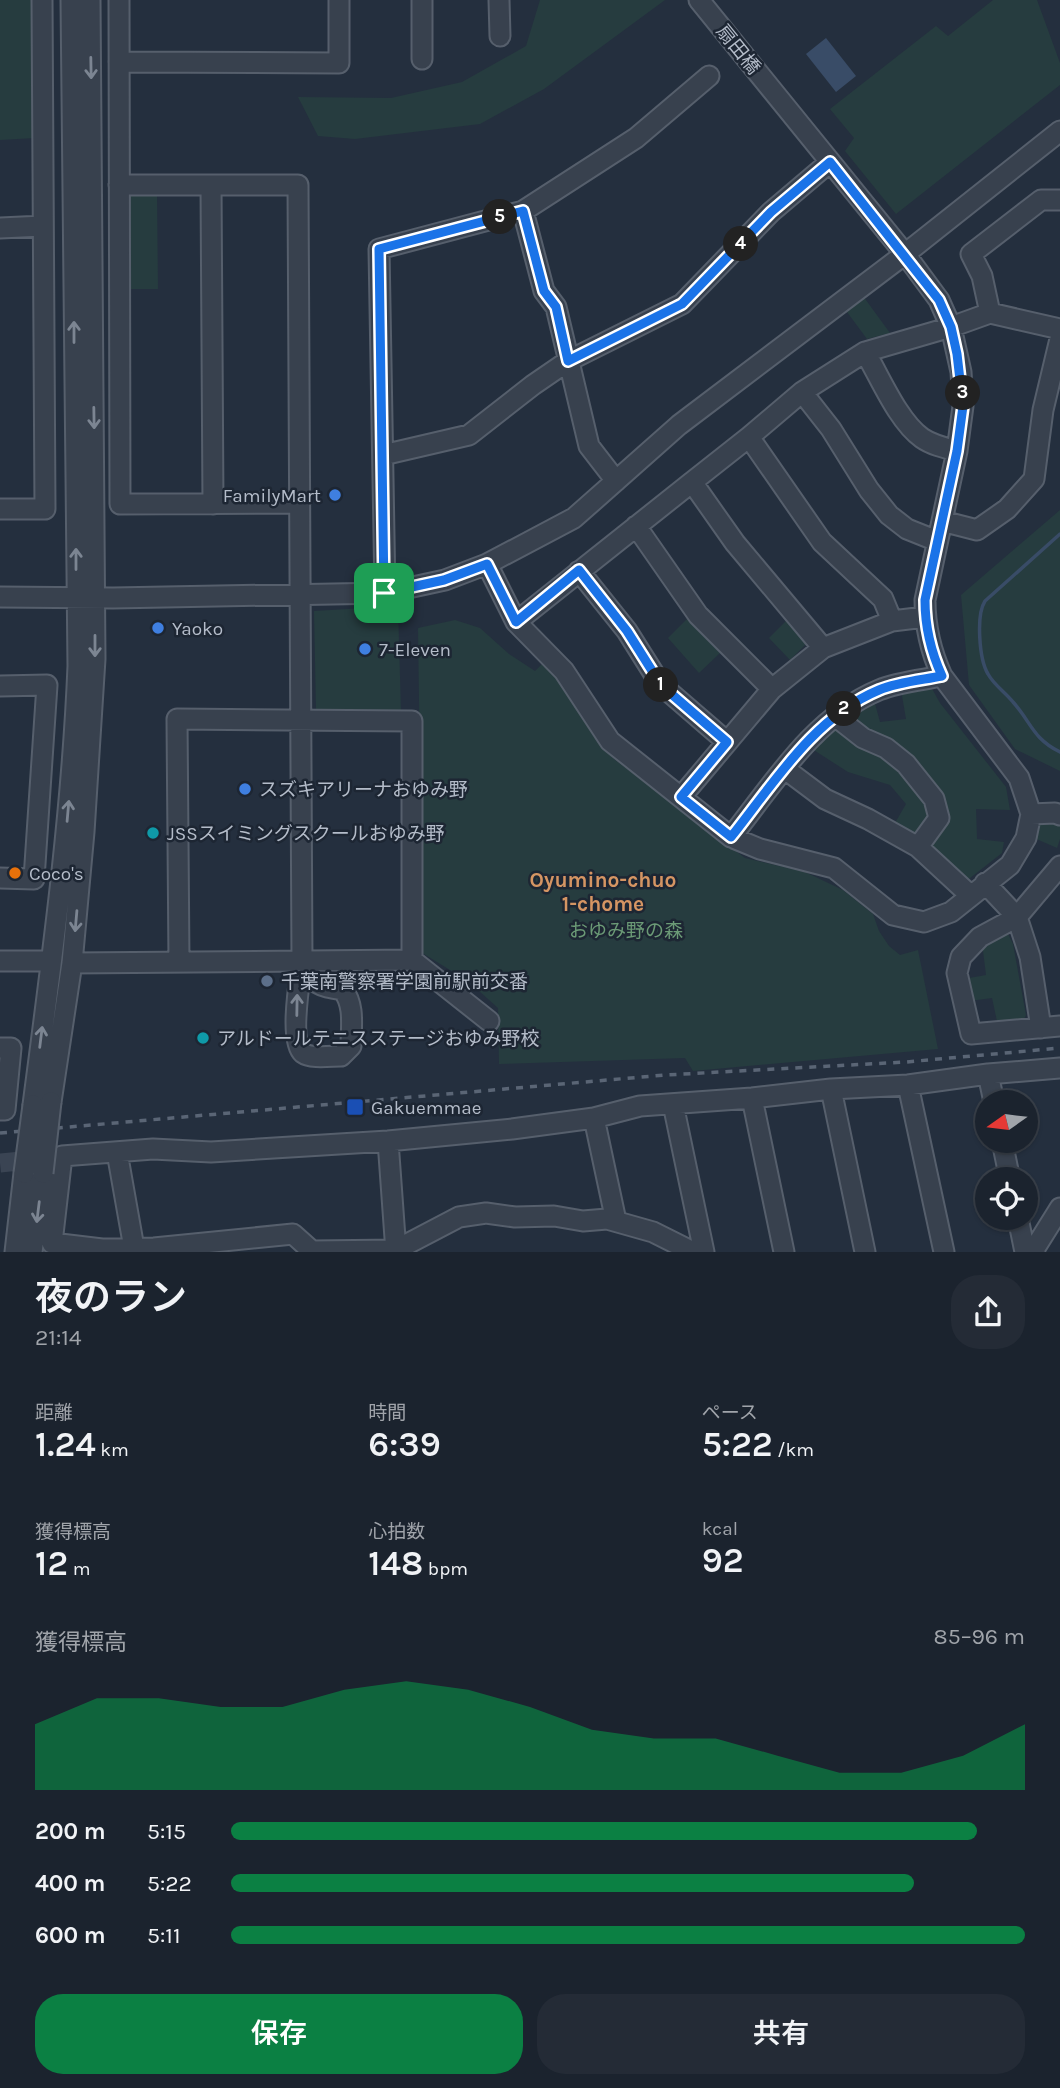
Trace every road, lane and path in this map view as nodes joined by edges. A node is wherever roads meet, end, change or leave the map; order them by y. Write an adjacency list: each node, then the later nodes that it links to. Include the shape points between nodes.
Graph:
1 (42, 0): 19 (street)
2 (72, 0): 45 (street, one-way to 2)
3 (90, 0): 45 (street, one-way to 45)
4 (119, 0): 11 (street)
5 (339, 0): 11 (street, via 339,63)
6 (422, 0): 10 (street)
7 (499, 0): 9 (street)
8 (699, 0): 14 (street, 扇田橋)
9 (500, 36)
10 (422, 59)
11 (119, 62): 15 (street)
12 (709, 76): 18 (street, via 636,138)
13 (1060, 131): 21 (street)
14 (830, 162): 21 (street, 扇田橋); 27 (street, via 771,212 682,304)
15 (119, 185): 16 (street); 35 (street, via 120,504)
16 (211, 185): 34 (street, via 298,185); 35 (street)
17 (1060, 200): 22 (street, via 1041,200 971,254 982,276)
18 (523, 211): 27 (street, via 544,291 556,307); 31 (street, via 379,249)
19 (43, 226): 20 (street); 36 (street, via 45,509)
20 (0, 228)
21 (905, 254): 23 (street, 扇田橋, via 939,300); 32 (street, via 689,418)
22 (990, 313): 23 (street); 24 (street)
23 (951, 327): 26 (street); 30 (street, 扇田橋, via 963,406)
24 (1060, 329)
25 (1060, 339): 37 (street, via 1043,410 1034,479 1007,509 977,530)
26 (865, 352): 28 (street); 30 (street, via 903,418 921,438)
27 (568, 361): 31 (street, via 469,435); 32 (street, via 589,446)
28 (802, 392): 29 (street); 39 (street, via 889,515 907,529)
29 (748, 437): 33 (street); 47 (street, via 822,542 883,599)
30 (957, 451): 37 (street, 扇田橋)
31 (383, 456): 42 (street)
32 (616, 481): 40 (street, via 574,518)
33 (692, 482): 38 (street); 49 (street, via 735,543)
34 (300, 503): 35 (street); 43 (street)
35 (212, 504)
36 (0, 509)
37 (942, 521): 39 (street, 扇田橋)
38 (636, 526): 41 (street); 52 (street, via 698,615)
39 (937, 541): 46 (street, 扇田橋)
40 (487, 564): 42 (street, via 444,580); 48 (street)
41 (579, 570): 48 (street); 55 (street, via 627,631 661,685)
42 (384, 593): 43 (street)
43 (300, 594): 45 (street); 54 (street)
44 (0, 597): 45 (street)
45 (86, 598): 68 (street, one-way to 45); 71 (street, one-way to 71, via 93,718)
46 (925, 617): 47 (street); 50 (street, 扇田橋)
47 (892, 621): 49 (street)
48 (516, 622): 57 (street, via 564,671 610,741)
49 (824, 648): 52 (street)
50 (942, 676): 53 (street, via 881,689); 58 (street, 扇田橋, via 1019,778)
51 (0, 686): 63 (street, via 47,685 34,878)
52 (772, 689): 55 (street)
53 (835, 716): 56 (street); 61 (street, via 906,764 934,799 939,818)
54 (301, 720): 66 (street, via 412,721); 69 (street); 70 (street, via 177,719)
55 (727, 742): 57 (street)
56 (785, 769): 60 (street); 61 (street, via 825,799)
57 (681, 797): 60 (street)
58 (1031, 814): 59 (street); 64 (street, via 1026,838 1010,865)
59 (1060, 815)
60 (731, 837): 64 (street, via 834,868 893,915 924,922 951,912)
61 (918, 847): 64 (street)
62 (1060, 866): 65 (street)
63 (0, 878)
64 (978, 890): 65 (street)
65 (1017, 917): 73 (street); 73 (street, via 980,937 961,957 957,973 971,1034)
66 (412, 960): 69 (street); 72 (street)
67 (0, 961): 68 (street)
68 (51, 961): 81 (street, one-way to 68)
69 (302, 961): 69 (street, one-way to 69, via 315,983 343,990 348,996 351,1046 341,1056 310,1056 298,1045); 70 (street)
70 (179, 962): 71 (street)
71 (72, 963): 81 (street)
72 (489, 1021)
73 (1051, 1027)
74 (0, 1048): 83 (street, via 11,1048 5,1110)
75 (1060, 1068): 76 (street)
76 (988, 1074): 77 (street); 79 (street)
77 (908, 1085): 78 (street); 99 (street)
78 (831, 1089): 80 (street); 98 (street)
79 (991, 1090)
80 (752, 1098): 82 (street); 97 (street)
81 (42, 1104): 87 (street, bridge)
82 (673, 1104): 84 (street, via 640,1106); 96 (street)
83 (0, 1110)
84 (594, 1118): 85 (street); 89 (street)
85 (388, 1141): 86 (street, via 211,1152); 94 (street)
86 (117, 1152): 91 (street); 91 (street, via 62,1156 52,1242)
87 (34, 1173): 92 (street); 93 (street, one-way to 93)
88 (1060, 1208): 101 (street)
89 (616, 1221): 94 (street, via 486,1213 459,1217); 95 (street)
90 (1021, 1230): 100 (street)
91 (134, 1248): 94 (street, via 293,1234 313,1251)
92 (15, 1251)
93 (32, 1251)
94 (396, 1251)
95 (693, 1251)
96 (704, 1251)
97 (784, 1251)
98 (865, 1251)
99 (944, 1251)
100 (1025, 1251)
101 (1035, 1251)

